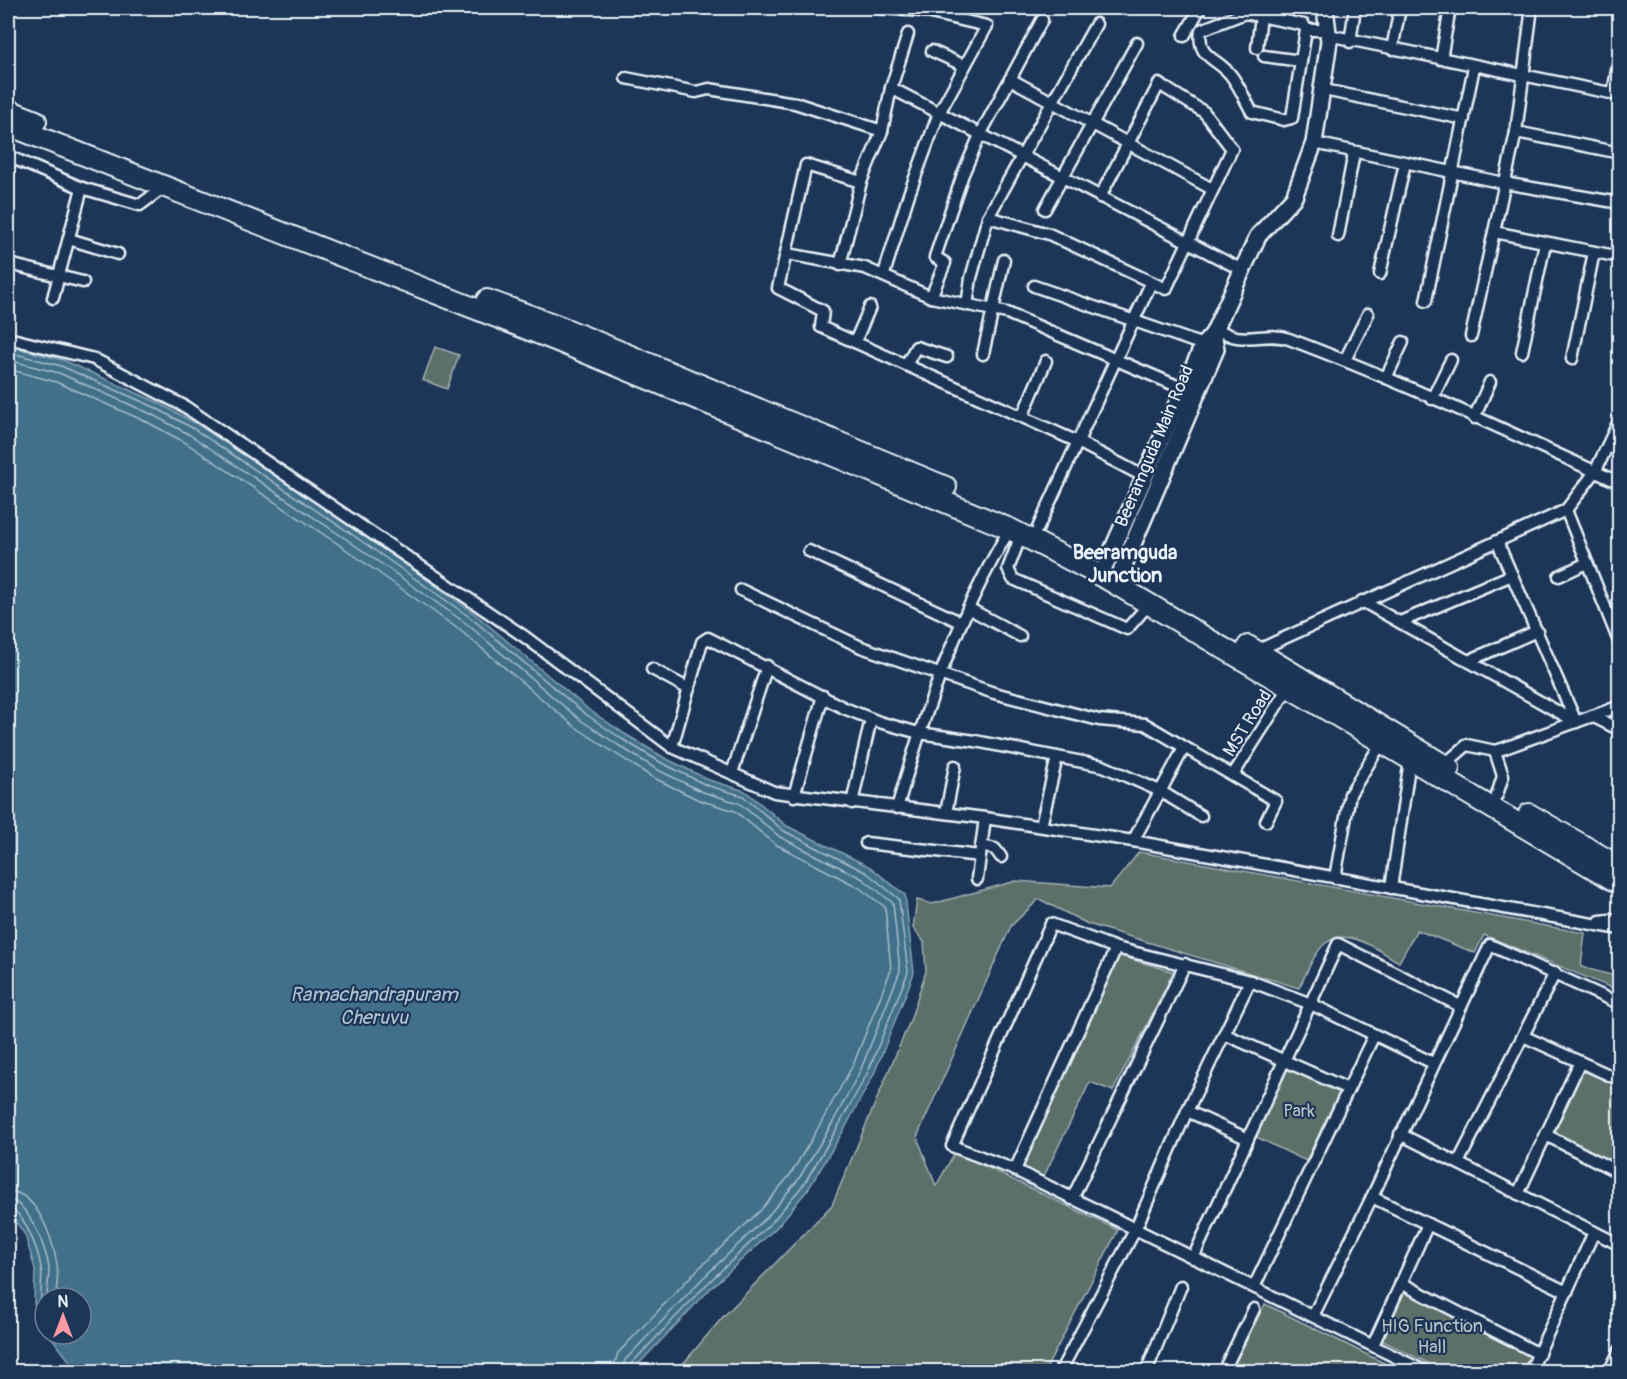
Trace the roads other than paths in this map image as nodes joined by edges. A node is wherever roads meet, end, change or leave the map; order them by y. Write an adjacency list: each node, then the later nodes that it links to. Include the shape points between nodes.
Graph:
1 (880, 8): 22 (street, via 922,11 987,26)
2 (1200, 8): 14 (street)
3 (1325, 8): 12 (main road, Beeramguda Main Road)
4 (1355, 8): 15 (street)
5 (1400, 8): 17 (street)
6 (1450, 8): 20 (street)
7 (1532, 15): 24 (street)
8 (1261, 16): 11 (street, via 1304,24); 21 (street, via 1260,52); 21 (street, via 1245,13 1206,27 1201,30 1199,43 1230,75 1252,112 1284,120 1292,118)
9 (1041, 20): 26 (street)
10 (1096, 24): 30 (street)
11 (1306, 30): 12 (street); 21 (street)
12 (1328, 33): 15 (street); 28 (main road, Beeramguda Main Road)
13 (908, 34): 27 (street)
14 (1184, 36)
15 (1350, 42): 17 (street)
16 (1137, 43): 34 (street)
17 (1392, 49): 20 (street)
18 (932, 51): 22 (street)
19 (1620, 53): 29 (street)
20 (1441, 59): 23 (street)
21 (1301, 61)
22 (965, 66): 32 (street)
23 (1474, 67): 24 (street); 33 (street)
24 (1525, 76): 29 (street); 37 (street)
25 (626, 78): 36 (street, via 696,92 709,88 795,103)
26 (1010, 79): 30 (street); 38 (street)
27 (891, 88): 32 (street); 36 (street)
28 (1324, 90): 33 (street); 40 (main road, Beeramguda Main Road)
29 (1616, 94)
30 (1053, 102): 34 (street); 44 (street)
31 (8, 110): 106 (highway, via 429,279 561,327)
32 (939, 113): 38 (street); 70 (street)
33 (1464, 119): 46 (street)
34 (1094, 124): 39 (street); 47 (street)
35 (8, 125): 50 (highway)
36 (882, 131): 48 (street)
37 (1515, 132): 42 (street); 49 (street)
38 (980, 135): 44 (street); 76 (street, via 935,257 945,262)
39 (1128, 143): 52 (street); 52 (street, via 1159,84 1204,112 1232,149); 53 (street)
40 (1314, 143): 41 (street); 69 (main road, Beeramguda Main Road, via 1294,197 1258,236)
41 (1354, 153): 45 (street); 58 (street)
42 (1620, 153)
43 (8, 156): 51 (street)
44 (1023, 157): 47 (street); 56 (street)
45 (1405, 163): 46 (street); 71 (street)
46 (1453, 173): 49 (street); 78 (street)
47 (1061, 177): 53 (street); 55 (street)
48 (861, 182): 64 (street, via 806,165); 68 (street)
49 (1504, 183): 54 (street); 57 (street)
50 (164, 187): 51 (street, via 140,205); 106 (highway)
51 (82, 188): 59 (street)
52 (1212, 189): 60 (street)
53 (1100, 197): 60 (street)
54 (1620, 203)
55 (1045, 209)
56 (988, 217): 74 (street, via 1049,234); 79 (street)
57 (1494, 232): 61 (street); 84 (street)
58 (1338, 236)
59 (69, 239): 63 (street); 72 (street)
60 (1186, 242): 69 (street); 74 (street, via 1166,289)
61 (1545, 243): 62 (street); 89 (street)
62 (1594, 252): 65 (street); 94 (street)
63 (118, 254)
64 (787, 254): 68 (street); 87 (street, via 778,288 823,311 821,327)
65 (1620, 257)
66 (1004, 260): 81 (street)
67 (9, 264): 72 (street)
68 (840, 265): 70 (street)
69 (1242, 270): 86 (main road, Beeramguda Main Road)
70 (884, 274): 76 (street)
71 (1380, 274)
72 (59, 276): 73 (street); 77 (street)
73 (82, 282)
74 (1151, 283): 83 (street)
75 (1034, 286): 83 (street)
76 (931, 297): 79 (street)
77 (53, 298)
78 (1426, 301)
79 (967, 304): 81 (street)
80 (870, 308): 87 (street)
81 (992, 309): 90 (street); 95 (street, via 1057,332)
82 (1368, 314): 92 (street)
83 (1133, 321): 86 (street); 95 (street)
84 (1471, 336)
85 (8, 338): 144 (street, via 94,359 184,406 525,637)
86 (1212, 339): 92 (street, via 1226,335 1249,339 1279,336); 100 (main road, Beeramguda Main Road); 115 (main road, Beeramguda Main Road)
87 (855, 342): 97 (street)
88 (1403, 342): 98 (street)
89 (1522, 352)
90 (983, 354)
91 (947, 357): 97 (street, via 916,347)
92 (1346, 360): 98 (street)
93 (1451, 360): 101 (street)
94 (1572, 360)
95 (1115, 361): 100 (street); 105 (street)
96 (1046, 362): 102 (street)
97 (906, 365): 102 (street)
98 (1386, 378): 101 (street)
99 (1490, 382): 103 (street)
100 (1184, 389): 108 (main road, Beeramguda Main Road)
101 (1432, 399): 103 (street)
102 (1022, 417): 105 (street)
103 (1474, 418): 107 (street)
104 (1620, 419): 107 (street)
105 (1078, 442): 108 (street); 111 (street)
106 (873, 464): 111 (highway); 111 (highway)
107 (1595, 472): 109 (street); 110 (street)
108 (1145, 477): 115 (main road, Beeramguda Main Road)
109 (1620, 483)
110 (1566, 510): 112 (street); 114 (street)
111 (1023, 531): 115 (highway); 120 (highway); 120 (street, via 1008,569 1013,579 1127,629); 121 (street)
112 (1497, 541): 116 (street); 119 (street)
113 (809, 551): 122 (street)
114 (1587, 563): 117 (street); 126 (street)
115 (1114, 568): 127 (highway)
116 (1512, 575): 123 (street); 124 (street)
117 (1559, 576)
118 (741, 590): 131 (street, via 861,647)
119 (1362, 601): 123 (street); 127 (street)
120 (1149, 604): 132 (highway)
121 (968, 608): 122 (street); 125 (street)
122 (960, 622): 131 (street)
123 (1400, 622): 128 (street)
124 (1537, 631): 128 (street); 139 (street)
125 (1020, 636)
126 (1620, 644)
127 (1256, 651): 136 (highway)
128 (1468, 661): 139 (street)
129 (767, 666): 133 (street, via 704,638); 134 (street); 151 (street)
130 (652, 669): 133 (street)
131 (939, 674): 142 (street); 145 (street, via 994,693 1099,720 1146,724)
132 (1288, 688): 136 (highway); 152 (street, MST Road)
133 (689, 689): 144 (street)
134 (823, 696): 138 (street); 155 (street)
135 (1620, 706): 137 (street)
136 (1344, 713): 140 (highway)
137 (1592, 716): 139 (street); 141 (street)
138 (871, 719): 142 (street); 156 (street)
139 (1576, 722): 146 (street)
140 (1364, 724): 143 (highway); 149 (highway)
141 (1620, 730)
142 (919, 733): 147 (street); 157 (street)
143 (1382, 742): 148 (highway); 168 (street, via 1350,794)
144 (672, 747): 151 (street)
145 (1184, 748): 152 (street); 153 (street)
146 (1495, 750): 149 (street, via 1467,745); 154 (street, via 1503,776)
147 (1057, 757): 153 (street, via 1103,766); 162 (street)
148 (1410, 760): 170 (highway); 171 (street)
149 (1444, 765): 154 (highway)
150 (955, 766): 158 (street)
151 (732, 773): 155 (street, via 774,792)
152 (1233, 775): 161 (street, via 1276,801)
153 (1160, 791): 159 (street); 163 (street)
154 (1497, 795): 167 (highway)
155 (794, 796): 156 (street)
156 (852, 802): 157 (street)
157 (897, 808): 158 (street)
158 (946, 813): 160 (street)
159 (1201, 816)
160 (985, 818): 162 (street); 165 (street)
161 (1266, 821)
162 (1041, 826): 163 (street)
163 (1133, 840): 168 (street)
164 (866, 843): 165 (street)
165 (981, 851): 166 (street, via 995,849); 169 (street)
166 (1001, 857)
167 (1620, 867)
168 (1335, 878): 171 (street)
169 (977, 879)
170 (1620, 884)
171 (1391, 888): 173 (street)
172 (1620, 919): 173 (street)
173 (1594, 922): 174 (street)
174 (1620, 929)
175 (1116, 948): 176 (street); 195 (street); 195 (street, via 1051,924 952,1146)
176 (1185, 964): 178 (street); 199 (street)
177 (1555, 973): 180 (street); 181 (street, via 1490,945); 184 (street)
178 (1250, 981): 179 (street); 182 (street)
179 (1311, 1004): 181 (street, via 1338,944); 183 (street); 185 (street)
180 (1620, 1004)
181 (1460, 1006): 187 (street)
182 (1224, 1034): 185 (street); 190 (street)
183 (1374, 1035): 187 (street); 189 (street)
184 (1523, 1036): 186 (street); 194 (street)
185 (1285, 1061): 189 (street); 193 (street)
186 (1580, 1062): 188 (street); 192 (street)
187 (1433, 1063): 191 (street)
188 (1620, 1080)
189 (1348, 1089): 207 (street)
190 (1187, 1111): 193 (street); 201 (street)
191 (1400, 1134): 194 (street); 198 (street)
192 (1546, 1135): 196 (street); 197 (street)
193 (1248, 1139): 204 (street)
194 (1458, 1163): 197 (street)
195 (1015, 1170): 199 (street)
196 (1620, 1173)
197 (1518, 1194): 202 (street)
198 (1372, 1197): 200 (street); 210 (street)
199 (1072, 1199): 201 (street)
200 (1428, 1224): 205 (street); 208 (street)
201 (1135, 1230): 204 (street); 214 (street)
202 (1594, 1232): 203 (street); 208 (street)
203 (1620, 1245)
204 (1193, 1258): 207 (street)
205 (1401, 1283): 211 (street); 213 (street)
206 (1182, 1286): 215 (street)
207 (1254, 1287): 210 (street)
208 (1567, 1292): 213 (street)
209 (1254, 1310): 216 (street)
210 (1314, 1314): 211 (street)
211 (1372, 1345): 217 (street)
212 (1620, 1350): 219 (street)
213 (1539, 1354): 218 (street)
214 (1060, 1371)
215 (1146, 1371)
216 (1223, 1371)
217 (1426, 1371)
218 (1530, 1371)
219 (1609, 1371)

